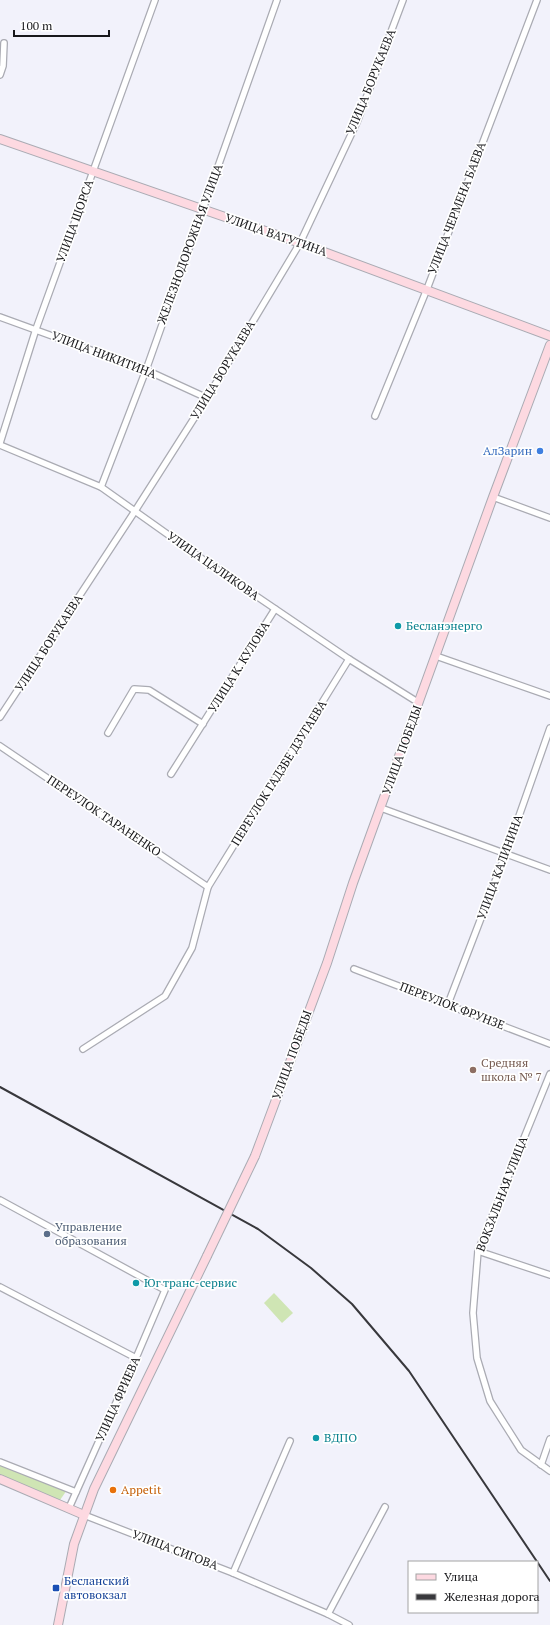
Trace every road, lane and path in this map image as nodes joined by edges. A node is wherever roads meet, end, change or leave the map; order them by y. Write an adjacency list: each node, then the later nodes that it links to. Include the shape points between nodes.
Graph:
1 (155, 0): 8 (street, УЛИЦА ЩОРСА)
2 (277, 0): 9 (street, ЖЕЛЕЗНОДОРОЖНАЯ УЛИЦА)
3 (403, 0): 10 (street, УЛИЦА БОРУКАЕВА, via 357,122)
4 (537, 0): 11 (street, УЛИЦА ЧЕРМЕНА БАЕВА)
5 (4, 42): 6 (street)
6 (0, 75)
7 (0, 139): 8 (main road, УЛИЦА ВАТУТИНА)
8 (92, 171): 9 (main road, УЛИЦА ВАТУТИНА); 13 (street, УЛИЦА ЩОРСА)
9 (202, 210): 10 (main road, УЛИЦА ВАТУТИНА); 16 (street, ЖЕЛЕЗНОДОРОЖНАЯ УЛИЦА)
10 (300, 243): 11 (main road, УЛИЦА ВАТУТИНА); 17 (street, УЛИЦА БОРУКАЕВА)
11 (427, 289): 14 (main road, УЛИЦА ВАТУТИНА); 18 (street, УЛИЦА ЧЕРМЕНА БАЕВА)
12 (0, 317): 13 (street, УЛИЦА НИКИТИНА)
13 (36, 329): 16 (street, УЛИЦА НИКИТИНА); 19 (street, УЛИЦА ЩОРСА)
14 (550, 336)
15 (550, 345): 21 (main road, УЛИЦА ПОБЕДЫ)
16 (146, 370): 17 (street, УЛИЦА НИКИТИНА); 20 (street, ЖЕЛЕЗНОДОРОЖНАЯ УЛИЦА)
17 (207, 398): 22 (street, УЛИЦА БОРУКАЕВА)
18 (375, 416)
19 (0, 444): 20 (street, УЛИЦА ЦАЛИКОВА)
20 (101, 487): 22 (street, УЛИЦА ЦАЛИКОВА)
21 (493, 497): 23 (street); 25 (main road, УЛИЦА ПОБЕДЫ)
22 (135, 511): 24 (street, УЛИЦА ЦАЛИКОВА); 29 (street, УЛИЦА БОРУКАЕВА)
23 (550, 518)
24 (275, 609): 26 (street, УЛИЦА ЦАЛИКОВА); 30 (street, УЛИЦА К. КУЛОВА)
25 (436, 656): 27 (street); 28 (main road, УЛИЦА ПОБЕДЫ)
26 (349, 659): 28 (street, УЛИЦА ЦАЛИКОВА); 38 (street, ПЕРЕУЛОК ГАДЗБЕ ДЗУГАЕВА)
27 (550, 696)
28 (419, 703): 35 (main road, УЛИЦА ПОБЕДЫ)
29 (0, 717)
30 (203, 724): 32 (street, УЛИЦА К. КУЛОВА, via 149,690 134,690); 34 (street, УЛИЦА К. КУЛОВА)
31 (550, 728): 36 (street, УЛИЦА КАЛИНИНА)
32 (108, 734)
33 (0, 746): 38 (street, ПЕРЕУЛОК ТАРАНЕНКО)
34 (171, 774)
35 (381, 808): 36 (street); 58 (main road, УЛИЦА ПОБЕДЫ, bridge, via 255,1156 94,1489)
36 (506, 853): 37 (street); 40 (street, УЛИЦА КАЛИНИНА)
37 (550, 870)
38 (208, 887): 42 (street, ПЕРЕУЛОК ГАДЗБЕ ДЗУГАЕВА, via 192,948 165,996)
39 (354, 969): 40 (street, ПЕРЕУЛОК ФРУНЗЕ)
40 (448, 1004): 41 (street, ПЕРЕУЛОК ФРУНЗЕ)
41 (550, 1044)
42 (83, 1049)
43 (550, 1074): 45 (street, ВОКЗАЛЬНАЯ УЛИЦА)
44 (0, 1200): 48 (street, УЛИЦА ФРИЕВА, via 165,1290)
45 (478, 1251): 46 (street); 52 (street, ВОКЗАЛЬНАЯ УЛИЦА, via 473,1313 477,1358 490,1401 521,1450)
46 (550, 1275)
47 (0, 1287): 48 (street)
48 (136, 1358): 55 (street, УЛИЦА ФРИЕВА)
49 (550, 1439): 52 (street)
50 (290, 1441): 59 (street)
51 (0, 1462): 55 (street)
52 (541, 1465): 53 (street, ВОКЗАЛЬНАЯ УЛИЦА)
53 (550, 1471)
54 (0, 1479): 57 (main road, УЛИЦА СИГОВА)
55 (76, 1492): 57 (street, УЛИЦА ФРИЕВА)
56 (385, 1507): 60 (street)
57 (69, 1508): 58 (main road, УЛИЦА СИГОВА)
58 (84, 1515): 59 (street, УЛИЦА СИГОВА); 61 (main road, УЛИЦА ПОБЕДЫ, via 74,1544)
59 (233, 1573): 60 (street, УЛИЦА СИГОВА)
60 (328, 1614): 62 (street, УЛИЦА СИГОВА)
61 (58, 1625)
62 (349, 1625)

